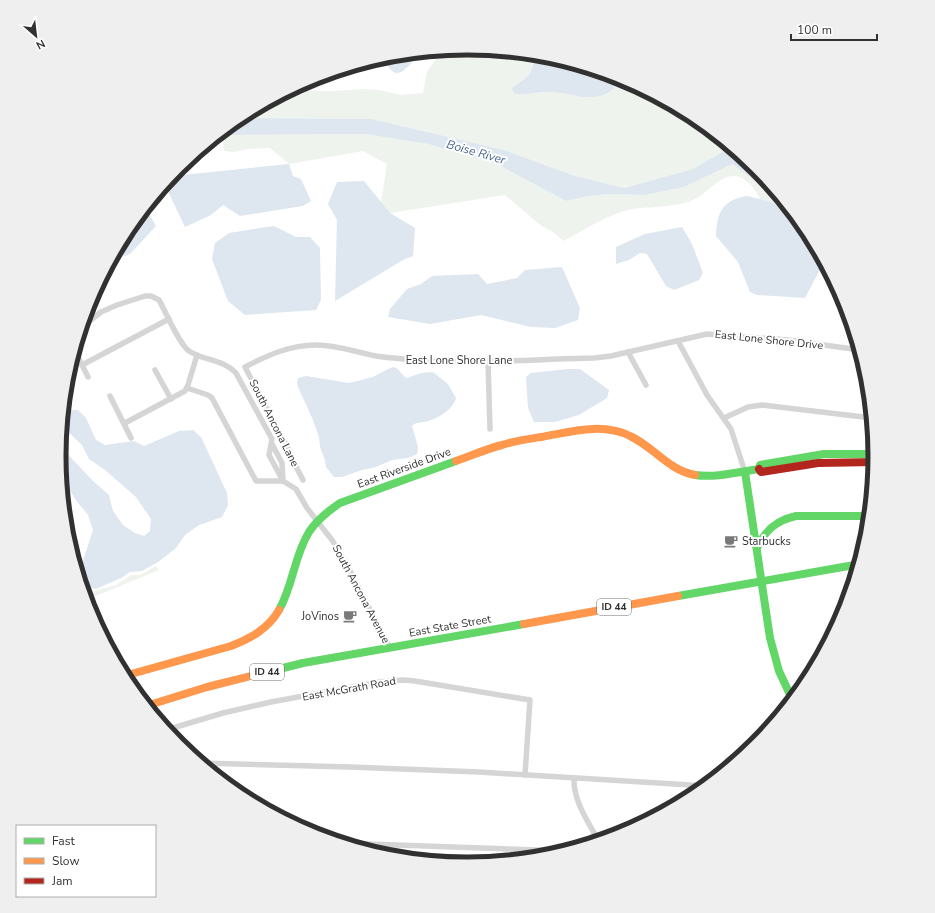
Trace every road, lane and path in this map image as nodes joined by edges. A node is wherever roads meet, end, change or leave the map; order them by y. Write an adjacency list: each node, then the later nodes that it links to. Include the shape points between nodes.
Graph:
1 (169, 319): 2 (street, via 159,300 145,296 109,308); 6 (street, via 183,345); 9 (street)
2 (90, 320)
3 (678, 341): 4 (street, East Lone Shore Drive, via 707,334 788,340); 5 (street, East Lone Shore Lane); 18 (street, via 707,395)
4 (854, 349)
5 (628, 352): 8 (street, East Lone Shore Lane, via 594,358); 13 (street)
6 (197, 355): 14 (street); 27 (street, via 229,366 236,373 272,439 269,455)
7 (78, 359): 9 (street)
8 (488, 361): 10 (street, East Lone Shore Lane, via 407,360 317,345 282,350); 20 (street)
9 (82, 365): 12 (street)
10 (245, 367): 26 (street, South Ancona Lane)
11 (155, 370): 16 (street)
12 (88, 377)
13 (646, 385)
14 (187, 388): 16 (street); 27 (street, via 212,398 256,481)
15 (110, 396): 19 (street)
16 (171, 399): 19 (street)
17 (867, 417): 18 (street, via 762,406 748,408)
18 (724, 418): 25 (street, via 731,429)
19 (125, 423): 21 (street)
20 (490, 429)
21 (131, 438)
22 (869, 454): 24 (main road, East Riverside Drive, via 818,455 760,465)
23 (869, 462): 24 (main road, East Riverside Drive, via 830,462 761,472)
24 (759, 469): 25 (main road, East Riverside Drive)
25 (745, 472): 29 (main road, East Riverside Drive, via 702,476 691,474 669,464 633,436 607,429 585,429 503,444 349,499); 30 (main road)
26 (303, 480)
27 (283, 481): 29 (street, South Ancona Avenue, via 296,489)
28 (865, 516): 30 (main road, via 787,517 766,531)
29 (316, 521): 33 (street, South Ancona Avenue, via 345,561); 34 (main road, East Riverside Drive, via 301,547 281,609 259,633 231,646)
30 (756, 549): 32 (main road)
31 (854, 565): 32 (main road, ID 44)
32 (762, 582): 33 (main road, East State Street / ID 44); 35 (main road, via 774,653)
33 (390, 648): 36 (main road, East State Street / ID 44, via 286,667)
34 (130, 674)
35 (790, 696)
36 (152, 704)
37 (173, 728): 39 (street, East McGrath Road, via 271,702 379,682 415,681 530,700)
38 (209, 763): 39 (street, via 344,766)
39 (526, 775): 40 (street)
40 (574, 778): 41 (street); 42 (street, via 577,800)
41 (697, 785)
42 (596, 837)
43 (363, 844): 44 (street)
44 (545, 850)

